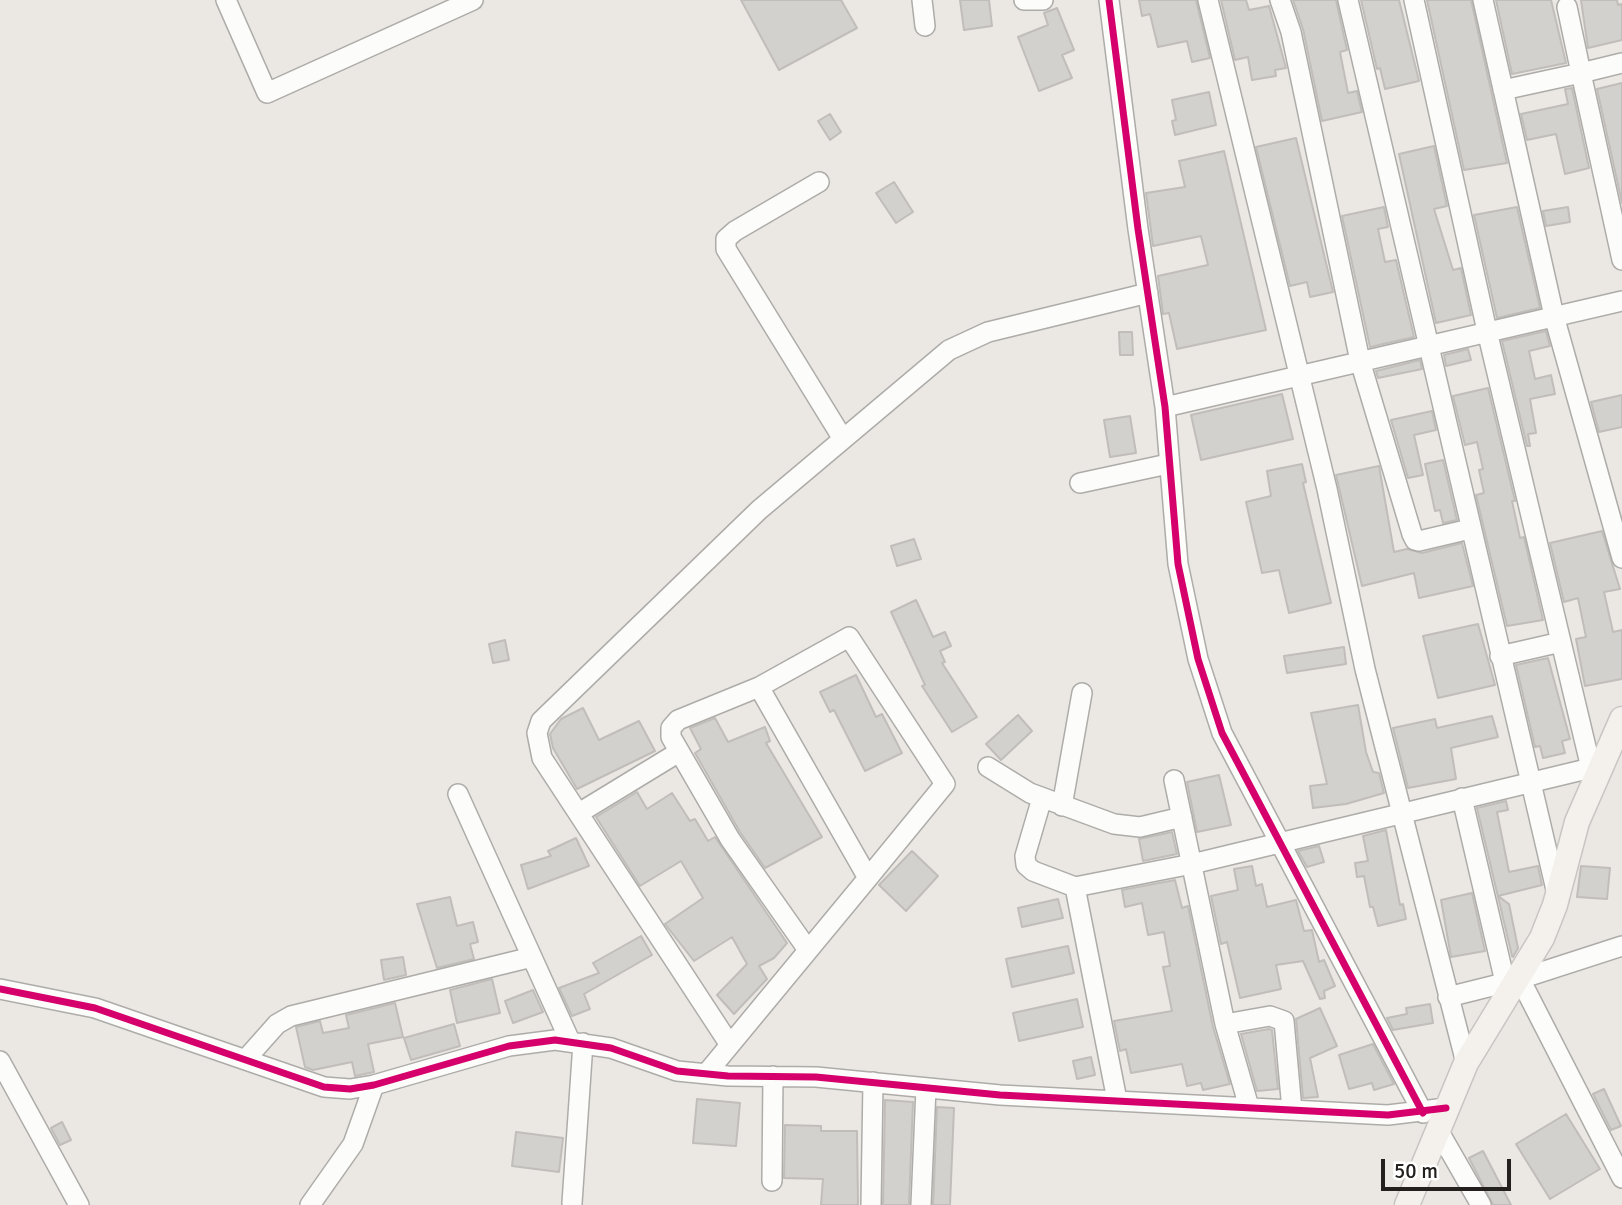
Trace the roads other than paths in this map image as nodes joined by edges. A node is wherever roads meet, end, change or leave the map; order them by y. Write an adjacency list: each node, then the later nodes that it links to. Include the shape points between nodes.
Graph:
1 (226, 0): 2 (street, via 267,93)
2 (473, 0)
3 (922, 0): 13 (street)
4 (1024, 0): 5 (street)
5 (1043, 0)
6 (1109, 0): 19 (street)
7 (1208, 0): 25 (street)
8 (1280, 0): 24 (street, via 1291,32)
9 (1348, 0): 23 (street)
10 (1414, 0): 22 (street)
11 (1483, 0): 16 (street)
12 (1567, 7): 15 (street)
13 (925, 26)
14 (1622, 63): 15 (street)
15 (1581, 73): 16 (street); 18 (street)
16 (1503, 90): 21 (street)
17 (819, 182): 27 (street, via 735,231 726,239 726,249)
18 (1622, 260)
19 (1148, 293): 26 (street); 27 (street, via 969,339 949,350)
20 (1622, 301): 21 (street)
21 (1554, 316): 22 (street); 30 (street)
22 (1486, 331): 23 (street); 33 (street)
23 (1429, 344): 24 (street); 31 (street)
24 (1360, 361): 25 (street); 31 (street, via 1415,540)
25 (1299, 376): 26 (street); 47 (street)
26 (1165, 407): 28 (street)
27 (843, 439): 48 (street, via 759,510 541,721 537,733 542,758)
28 (1168, 464): 29 (street); 50 (street, via 1178,564 1198,659 1222,733)
29 (1080, 483)
30 (1617, 523): 32 (street)
31 (1470, 529): 34 (street)
32 (1622, 558)
33 (1561, 642): 34 (street); 40 (street)
34 (1500, 656): 42 (street)
35 (759, 687): 38 (street, via 678,720 671,737); 52 (street); 52 (street, via 849,637 945,784)
36 (1082, 693): 46 (street)
37 (1618, 734): 40 (main road)
38 (679, 752): 48 (street); 56 (street, via 730,839)
39 (988, 767): 44 (street)
40 (1594, 771): 42 (street); 54 (main road)
41 (1174, 780): 49 (street)
42 (1533, 782): 45 (street); 54 (street)
43 (458, 794): 57 (street)
44 (1042, 798): 46 (street); 53 (street, via 1026,865)
45 (1462, 798): 47 (street); 58 (street)
46 (1062, 806): 49 (street, via 1127,827)
47 (1399, 812): 50 (street); 60 (street)
48 (579, 813): 63 (street)
49 (1182, 817): 51 (street)
50 (1278, 841): 51 (street); 75 (street)
51 (1192, 864): 53 (street); 61 (street)
52 (868, 877): 56 (street)
53 (1075, 887): 72 (street)
54 (1557, 895): 58 (main road, via 1542,938)
55 (1622, 946): 58 (street)
56 (808, 950): 63 (street)
57 (532, 957): 62 (street); 64 (street, via 291,1016 277,1024)
58 (1513, 980): 60 (street); 66 (main road); 76 (street)
59 (0, 989): 64 (street, via 95,1008)
60 (1448, 997): 66 (street)
61 (1225, 1024): 73 (street); 74 (street, via 1270,1016 1284,1021)
62 (577, 1042): 67 (street, via 611,1048 677,1071); 70 (street, via 509,1046); 78 (street)
63 (730, 1045): 67 (street)
64 (245, 1060): 70 (street, via 324,1087)
65 (0, 1062): 79 (street)
66 (1465, 1063): 75 (main road)
67 (706, 1074): 68 (street)
68 (773, 1076): 69 (street); 77 (street)
69 (873, 1082): 71 (street); 81 (street)
70 (374, 1085): 80 (street, via 353,1144)
71 (926, 1088): 72 (street); 82 (street)
72 (1117, 1100): 73 (street)
73 (1249, 1107): 74 (street)
74 (1292, 1111): 75 (street)
75 (1436, 1117): 83 (main road); 84 (street)
76 (1622, 1178)
77 (772, 1181)
78 (572, 1203)
79 (79, 1205)
80 (310, 1205)
81 (871, 1205)
82 (921, 1205)
83 (1407, 1205)
84 (1482, 1205)

